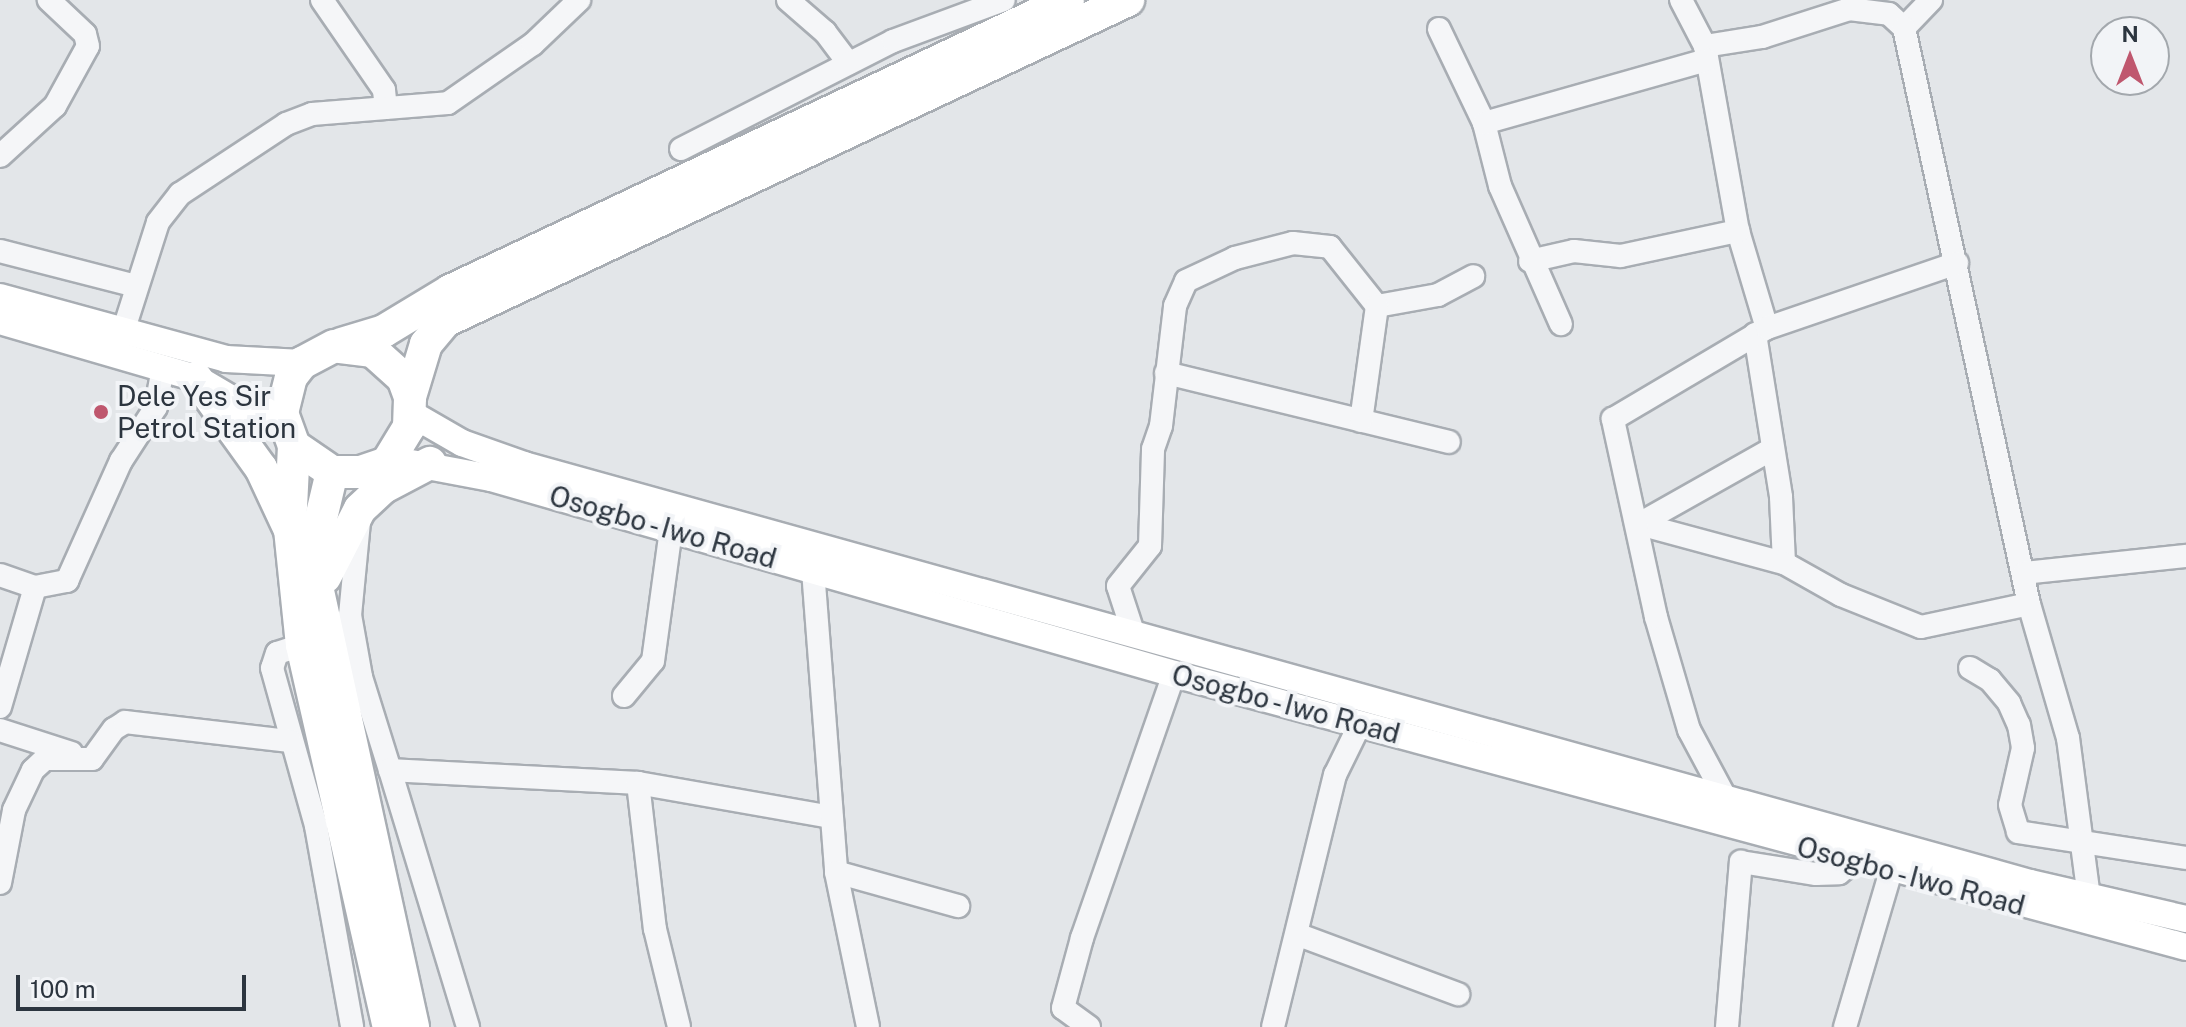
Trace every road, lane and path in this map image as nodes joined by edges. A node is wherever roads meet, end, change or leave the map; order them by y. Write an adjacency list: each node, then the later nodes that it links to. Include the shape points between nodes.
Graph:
1 (49, 0): 17 (street, via 85,34 88,46 55,106)
2 (322, 0): 14 (street, via 384,90)
3 (788, 0): 13 (street)
4 (1004, 0): 13 (street)
5 (1068, 0): 30 (highway, via 450,291 384,331)
6 (1128, 0): 35 (highway, via 445,321 426,344)
7 (1681, 0): 12 (street)
8 (1931, 0): 10 (street)
9 (571, 3): 14 (street, via 533,44 448,103)
10 (1904, 28): 12 (street, via 1889,14 1849,9); 21 (street)
11 (1439, 29): 15 (street)
12 (1706, 53): 15 (street); 18 (street)
13 (848, 63): 16 (street)
14 (386, 108): 23 (street, via 300,118 180,194 158,222)
15 (1484, 123): 20 (street, via 1500,186)
16 (681, 149)
17 (0, 156)
18 (1738, 231): 20 (street, via 1621,256 1574,251); 28 (street)
19 (0, 251): 23 (street)
20 (1530, 261): 27 (street)
21 (1957, 263): 28 (street); 50 (street)
22 (1473, 276): 25 (street, via 1438,295)
23 (136, 286): 29 (street)
24 (0, 297): 29 (main road)
25 (1377, 306): 33 (street, via 1330,247 1293,243 1235,258 1204,269 1178,290); 36 (street)
26 (0, 321): 32 (main road)
27 (1561, 324)
28 (1761, 331): 39 (street); 44 (street, via 1613,419)
29 (123, 332): 31 (main road, via 252,364)
30 (334, 346): 31 (highway); 35 (highway, via 354,346 382,357 403,378)
31 (302, 363): 37 (highway, via 284,394)
32 (163, 368): 34 (main road); 52 (street, via 156,407 121,461 67,581)
33 (1166, 373): 36 (street); 55 (street, via 1161,426 1153,449 1150,546 1118,586)
34 (196, 378): 37 (main road); 45 (highway, via 261,468)
35 (410, 405): 40 (highway, via 405,436); 55 (main road, Osogbo - Iwo Road, via 462,443 524,465)
36 (1361, 421): 38 (street)
37 (290, 439): 42 (highway); 45 (highway)
38 (1449, 442)
39 (1772, 449): 44 (street); 48 (street)
40 (387, 463): 41 (main road, Osogbo - Iwo Road); 42 (highway, via 361,472)
41 (430, 463): 43 (highway, via 384,487); 46 (main road, Osogbo - Iwo Road)
42 (332, 472): 53 (highway, via 321,518)
43 (360, 509): 53 (highway); 65 (street, via 350,615 361,677)
44 (1639, 524): 48 (street); 67 (street, via 1656,617 1689,730)
45 (290, 529): 56 (highway)
46 (671, 530): 49 (main road, Osogbo - Iwo Road); 59 (street, via 653,661)
47 (2186, 556): 50 (street)
48 (1784, 563): 54 (street, via 1841,595 1921,627)
49 (813, 570): 58 (main road, Osogbo - Iwo Road); 68 (street)
50 (2024, 573): 54 (street)
51 (0, 575): 52 (street)
52 (35, 587): 60 (street)
53 (318, 591): 83 (highway)
54 (2029, 604): 69 (street, via 2068,738)
55 (1133, 632): 67 (main road, Osogbo - Iwo Road)
56 (302, 645): 63 (street, via 277,653 272,668); 82 (highway)
57 (1970, 668): 69 (street, via 1990,680 2019,725 2023,748 2010,805 2014,827 2032,836)
58 (1174, 674): 61 (main road, Osogbo - Iwo Road); 87 (street, via 1082,938 1063,1008)
59 (624, 696)
60 (0, 707)
61 (1360, 724): 71 (main road, Osogbo - Iwo Road); 78 (street, via 1335,775)
62 (0, 730): 64 (street)
63 (290, 741): 64 (street, via 125,722); 81 (street, via 316,826)
64 (92, 759): 74 (street, via 45,759 33,770 14,810)
65 (390, 770): 66 (street); 84 (street)
66 (638, 783): 68 (street); 85 (street, via 655,929)
67 (1725, 797): 75 (main road, Osogbo - Iwo Road)
68 (831, 817): 73 (street)
69 (2085, 838): 70 (street); 75 (street)
70 (2186, 858)
71 (1855, 861): 72 (main road, Osogbo - Iwo Road); 89 (street, via 1839,873 1816,874 1741,862)
72 (1891, 871): 79 (main road, Osogbo - Iwo Road); 90 (street)
73 (836, 872): 76 (street); 86 (street)
74 (0, 883)
75 (2089, 897): 77 (main road, Osogbo - Iwo Road)
76 (958, 906)
77 (2186, 919)
78 (1299, 935): 80 (street); 88 (street)
79 (2186, 947)
80 (1458, 994)
81 (352, 1027)
82 (389, 1027)
83 (413, 1027)
84 (468, 1027)
85 (679, 1027)
86 (868, 1027)
87 (1089, 1027)
88 (1273, 1027)
89 (1727, 1027)
90 (1845, 1027)

